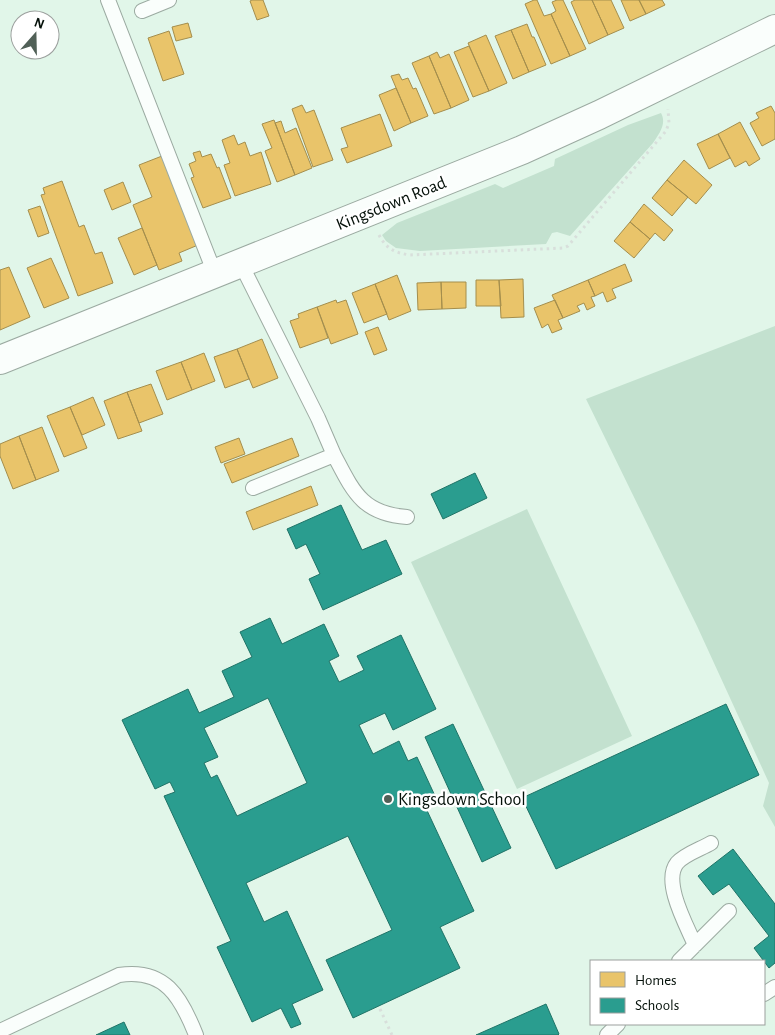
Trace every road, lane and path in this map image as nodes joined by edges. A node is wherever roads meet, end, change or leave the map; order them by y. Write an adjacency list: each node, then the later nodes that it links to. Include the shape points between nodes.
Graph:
1 (108, 0): 8 (lane)
2 (168, 0): 3 (lane)
3 (142, 11)
4 (775, 29): 5 (main road, Kingsdown Road)
5 (659, 86): 6 (main road, Kingsdown Road, via 522,150); 6 (path, via 669,112 666,131 568,246 410,255 390,249)
6 (367, 213): 7 (main road, Kingsdown Road)
7 (241, 264): 8 (main road, Kingsdown Road); 10 (lane)
8 (215, 274): 9 (main road, Kingsdown Road)
9 (0, 360)
10 (334, 454): 11 (lane); 12 (lane, via 357,496 391,516)
11 (253, 488)
12 (408, 517)
13 (711, 843): 15 (lane, via 683,858 677,864 672,880 674,894)
14 (729, 911): 15 (lane)
15 (695, 946): 16 (lane)
16 (680, 960)
17 (380, 1009): 21 (path)
18 (617, 1025): 22 (lane)
19 (0, 1031): 20 (lane, via 119,975 143,974 171,988)
20 (196, 1035)
21 (392, 1035)
22 (607, 1035)

